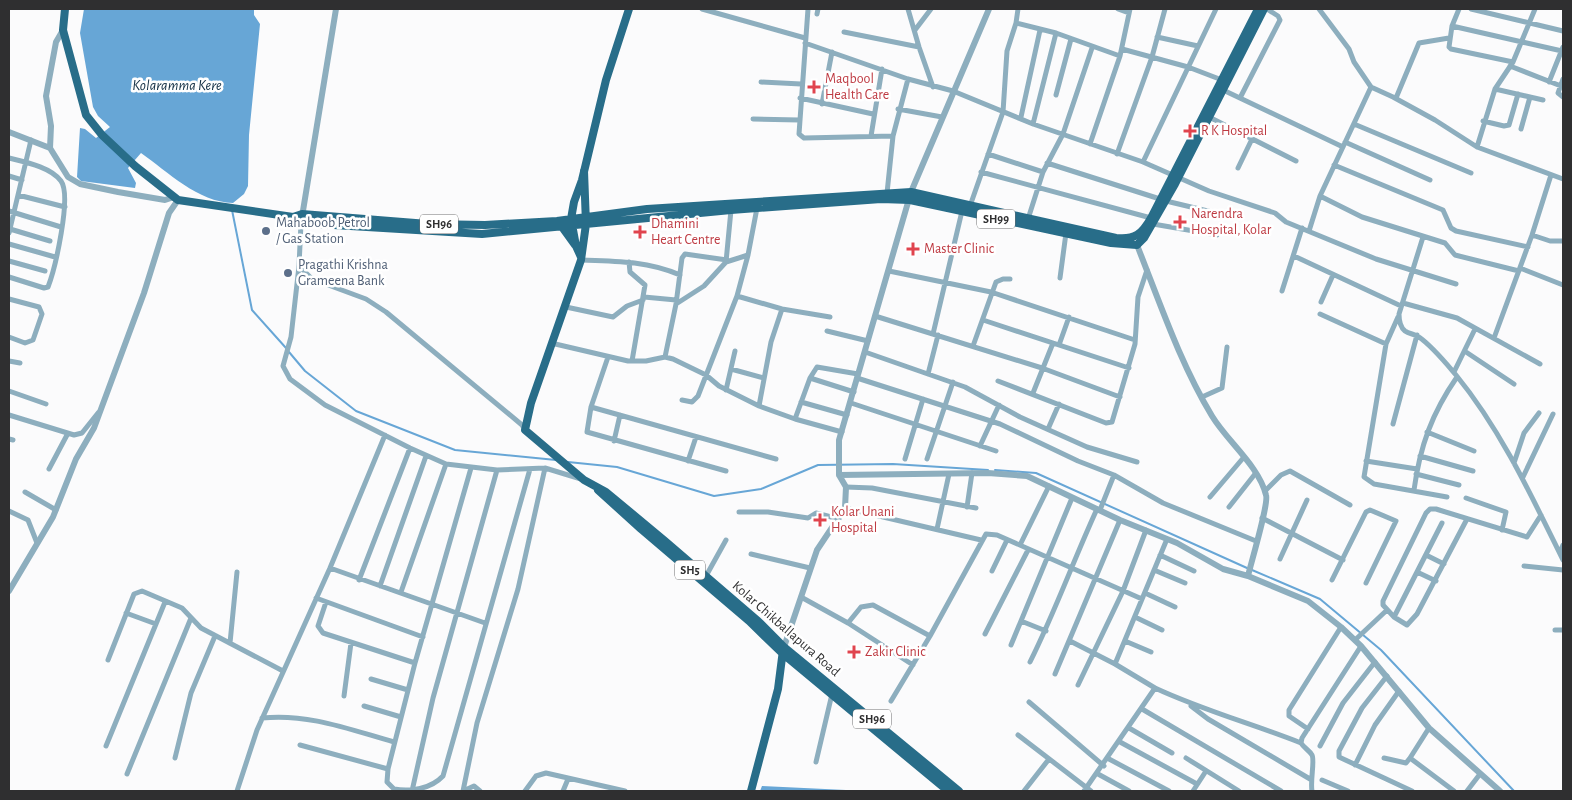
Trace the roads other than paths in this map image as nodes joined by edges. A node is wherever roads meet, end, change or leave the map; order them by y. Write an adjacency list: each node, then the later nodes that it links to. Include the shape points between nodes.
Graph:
1 (65, 9): 23 (main road, SH96)
2 (336, 9): 123 (street)
3 (629, 9): 97 (main road, via 606,80)
4 (702, 9): 32 (street)
5 (808, 9): 32 (street)
6 (908, 9): 24 (street)
7 (931, 9): 24 (street)
8 (989, 9): 56 (street)
9 (1018, 9): 20 (street)
10 (1118, 9): 19 (street)
11 (1165, 9): 29 (street)
12 (1216, 9): 34 (street)
13 (1258, 9): 47 (main road, SH99)
14 (1265, 9): 55 (main road, SH99); 62 (street, via 1280,20)
15 (1319, 9): 53 (street, via 1349,49)
16 (1458, 9): 22 (street)
17 (1470, 9): 21 (street)
18 (1535, 9): 21 (street)
19 (1130, 11): 37 (street)
20 (1016, 23): 25 (street); 67 (street, via 1007,51)
21 (1530, 24): 26 (street); 33 (street)
22 (1452, 26): 30 (street); 33 (street)
23 (63, 30): 87 (street, via 56,42 46,96 51,126); 112 (main road, SH96, via 86,115 135,166)
24 (915, 30): 35 (street)
25 (1040, 30): 28 (street); 70 (street)
26 (1563, 31)
27 (844, 32): 35 (street)
28 (1056, 33): 31 (street); 75 (street)
29 (1158, 37): 34 (street); 41 (street)
30 (1449, 38): 42 (street, via 1451,49); 63 (street, via 1419,43)
31 (1071, 39): 36 (street); 58 (street)
32 (805, 41): 39 (street); 50 (street)
33 (1522, 41): 38 (street); 42 (street)
34 (1198, 46): 43 (street)
35 (919, 47): 52 (street)
36 (1092, 48): 40 (street); 79 (street)
37 (1122, 49): 40 (street); 41 (street)
38 (1562, 49): 49 (street)
39 (832, 52): 44 (street); 65 (street)
40 (1120, 56): 84 (street)
41 (1152, 57): 43 (street); 89 (street)
42 (1512, 64): 49 (street); 54 (street)
43 (1188, 67): 47 (street); 92 (street)
44 (882, 69): 45 (street); 68 (street)
45 (908, 79): 52 (street); 66 (street)
46 (1563, 79): 51 (street)
47 (1222, 80): 103 (main road, SH99)
48 (761, 82): 50 (street)
49 (1550, 82): 51 (street)
50 (801, 84): 61 (street)
51 (1561, 86): 60 (street, via 1558,95)
52 (934, 87): 56 (street)
53 (1371, 87): 63 (street); 76 (street)
54 (1495, 89): 57 (street); 74 (street)
55 (1223, 90): 62 (street); 71 (main road, SH99)
56 (953, 91): 67 (street); 69 (street)
57 (1518, 94): 59 (street); 74 (street, via 1508,125)
58 (1056, 95)
59 (1530, 97): 64 (street); 77 (street)
60 (1563, 97)
61 (800, 98): 65 (street); 73 (street)
62 (1240, 98): 85 (street)
63 (1396, 98): 86 (street)
64 (1543, 100)
65 (822, 104): 68 (street)
66 (898, 108): 69 (street); 81 (street)
67 (1003, 112): 70 (street); 88 (street)
68 (873, 114): 80 (street)
69 (942, 117): 110 (street)
70 (1021, 117): 75 (street)
71 (1209, 117): 82 (street); 103 (main road, SH99)
72 (753, 119): 73 (street)
73 (799, 120): 80 (street, via 799,134 804,138)
74 (1484, 121): 86 (street)
75 (1033, 124): 79 (street)
76 (1354, 124): 85 (street); 100 (street)
77 (1521, 129)
78 (9, 132): 83 (street)
79 (1064, 134): 84 (street); 94 (street)
80 (871, 136): 81 (street)
81 (893, 136): 108 (street)
82 (1252, 139): 91 (street); 96 (street)
83 (31, 140): 87 (street); 93 (street)
84 (1090, 144): 89 (street)
85 (1344, 144): 95 (street); 106 (street)
86 (1477, 147): 101 (street)
87 (50, 148): 112 (street, via 68,177 80,184 165,200)
88 (988, 154): 98 (street); 99 (street)
89 (1118, 154): 92 (street)
90 (9, 158): 93 (street)
91 (1296, 161)
92 (1143, 162): 103 (street)
93 (26, 163): 105 (street); 117 (street, via 61,180)
94 (1047, 163): 99 (street); 113 (street)
95 (1334, 166): 111 (street); 145 (street, via 1443,210 1451,228 1456,231)
96 (1238, 168)
97 (584, 171): 114 (main road); 115 (main road)
98 (981, 172): 107 (street); 116 (street)
99 (1043, 172): 107 (street)
100 (1471, 172)
101 (1551, 175): 104 (street); 138 (street)
102 (9, 176): 105 (street)
103 (1175, 176): 113 (main road, SH99); 133 (street, via 1274,213)
104 (1563, 178)
105 (22, 180): 109 (street)
106 (1430, 180)
107 (1040, 188): 126 (street); 128 (street)
108 (887, 193): 110 (main road, SH99); 124 (main road, SH99)
109 (18, 195): 117 (street); 120 (street)
110 (911, 196): 116 (main road, SH99); 118 (main road, SH99); 121 (main road, SH99); 157 (street)
111 (1320, 196): 135 (street); 139 (street, via 1362,217)
112 (176, 198): 125 (main road, SH96); 233 (street)
113 (1163, 200): 122 (street); 128 (main road, SH99)
114 (574, 202): 130 (main road); 131 (main road)
115 (586, 202): 124 (main road, via 593,212); 127 (main road)
116 (970, 206): 126 (main road, SH99)
117 (65, 207): 132 (street)
118 (757, 208): 119 (main road, SH99); 146 (street)
119 (731, 210): 127 (main road, SH99); 151 (street)
120 (11, 212): 132 (street); 134 (street)
121 (962, 212): 136 (main road, SH99); 164 (street)
122 (1216, 213)
123 (302, 214): 125 (main road, SH96); 129 (street); 131 (main road, SH96, via 428,224)
124 (604, 214): 127 (main road, SH99)
125 (293, 217): 129 (main road, SH96)
126 (1028, 219): 128 (main road, SH99, via 1130,239 1142,233)
127 (586, 220): 130 (main road, SH96); 149 (main road)
128 (1152, 221): 137 (street); 143 (main road, SH99)
129 (301, 223): 131 (main road, SH96, via 482,234); 153 (street)
130 (572, 223): 131 (main road, SH96); 144 (main road)
131 (559, 224): 144 (main road)
132 (61, 227): 148 (street)
133 (1302, 228): 135 (street); 147 (street)
134 (9, 231): 140 (street)
135 (1309, 231): 158 (street)
136 (1066, 233): 143 (main road, SH99); 162 (street)
137 (1217, 235)
138 (1532, 235): 141 (street); 145 (street)
139 (1423, 237): 156 (street, via 1448,245 1455,255); 158 (street)
140 (50, 241)
141 (1563, 241)
142 (9, 244): 148 (street)
143 (1137, 245): 155 (street)
144 (576, 246): 149 (main road)
145 (1528, 247): 156 (street)
146 (748, 255): 151 (street); 169 (street)
147 (1294, 256): 160 (street); 167 (street)
148 (55, 257): 161 (street, via 46,288)
149 (581, 258): 152 (street); 175 (main road)
150 (9, 261): 154 (street)
151 (726, 261): 159 (street, via 685,254); 172 (street, via 704,286)
152 (629, 262): 159 (street, via 660,266); 170 (street, via 630,272 645,285)
153 (299, 266): 244 (street, via 312,279 366,300 386,312 522,424); 249 (street, via 291,337 283,369 301,389 325,405)
154 (45, 270)
155 (1147, 270): 189 (street, via 1138,297); 222 (street, via 1177,349)
156 (1520, 270): 166 (street); 188 (street)
157 (889, 271): 164 (street); 179 (street)
158 (1412, 271): 165 (street); 174 (street)
159 (680, 274): 172 (street)
160 (1334, 276): 173 (street); 174 (street)
161 (9, 277)
162 (1060, 278)
163 (1010, 280): 168 (street, via 998,280)
164 (946, 282): 168 (street); 185 (street)
165 (1456, 284)
166 (1563, 285)
167 (1282, 291)
168 (991, 292): 181 (street); 182 (street)
169 (737, 296): 176 (street); 209 (street)
170 (644, 298): 172 (street); 175 (street, via 613,317); 202 (street)
171 (9, 299): 187 (street, via 39,307 42,314 33,340 25,342)
172 (676, 302): 200 (street)
173 (1321, 302)
174 (1402, 305): 178 (street); 183 (street, via 1457,318)
175 (566, 307): 191 (main road)
176 (782, 309): 180 (street); 212 (street)
177 (1320, 314): 193 (street)
178 (1399, 314): 186 (street, via 1404,331); 193 (street)
179 (875, 316): 185 (street); 190 (street)
180 (830, 317)
181 (1068, 318): 189 (street); 192 (street)
182 (983, 320): 192 (street); 194 (street)
183 (1475, 329): 188 (street); 198 (street)
184 (827, 331): 190 (street)
185 (936, 334): 194 (street); 208 (street)
186 (1417, 335): 210 (street); 242 (street)
187 (9, 337)
188 (1494, 338): 204 (street)
189 (1135, 340): 207 (street)
190 (868, 341): 197 (street)
191 (551, 343): 199 (street); 244 (main road)
192 (1056, 344): 206 (street); 207 (street)
193 (1386, 344): 263 (street)
194 (973, 346): 206 (street)
195 (1228, 347): 222 (street, via 1222,388)
196 (735, 351): 205 (street)
197 (865, 352): 208 (street); 211 (street)
198 (1466, 352): 210 (street); 216 (street)
199 (608, 357): 202 (street); 232 (street)
200 (665, 357): 202 (street); 209 (street)
201 (9, 361): 203 (street)
202 (632, 361)
203 (20, 364)
204 (1540, 364)
205 (731, 368): 212 (street); 217 (street)
206 (1042, 368): 220 (street); 221 (street)
207 (1129, 368): 221 (street)
208 (928, 374): 215 (street)
209 (706, 375): 217 (street); 224 (street, via 696,400)
210 (1456, 375): 247 (street); 265 (street)
211 (858, 376): 213 (street, via 822,366 815,369); 219 (street); 223 (street)
212 (764, 378): 230 (street)
213 (810, 378): 219 (street); 225 (street)
214 (998, 381): 220 (street)
215 (953, 382): 229 (street); 231 (street)
216 (1514, 384)
217 (726, 390): 230 (street)
218 (9, 391): 227 (street)
219 (854, 392): 226 (street)
220 (1033, 393): 228 (street)
221 (1120, 397): 228 (street, via 1109,423)
222 (1202, 397): 258 (street, via 1213,418)
223 (924, 399): 231 (street); 241 (street)
224 (682, 400)
225 (801, 402): 238 (street); 239 (street)
226 (851, 403): 238 (street); 241 (street)
227 (46, 404)
228 (1059, 404): 243 (street)
229 (999, 405): 240 (street); 243 (street)
230 (759, 406): 239 (street)
231 (946, 406): 240 (street); 245 (street)
232 (591, 407): 237 (street); 251 (street, via 587,432)
233 (100, 411): 248 (street, via 82,433); 301 (street)
234 (1539, 413): 265 (street, via 1524,433)
235 (1553, 414): 280 (street)
236 (9, 415): 248 (street)
237 (620, 415): 250 (street); 251 (street)
238 (847, 415): 246 (street)
239 (795, 419): 246 (street)
240 (990, 421): 252 (street); 279 (street)
241 (915, 424): 245 (street); 259 (street)
242 (1393, 424)
243 (1048, 429): 264 (street, via 1086,447)
244 (525, 430): 281 (main road, SH5)
245 (937, 431): 252 (street); 261 (street)
246 (842, 432): 275 (street)
247 (1427, 432): 255 (street); 257 (street)
248 (67, 435): 269 (street)
249 (385, 435): 253 (street); 332 (street)
250 (696, 437): 260 (street); 262 (street)
251 (614, 441): 262 (street)
252 (980, 446): 254 (street)
253 (410, 448): 256 (street); 343 (street)
254 (996, 451)
255 (1474, 451)
256 (426, 456): 266 (street); 349 (street)
257 (1420, 456): 273 (street); 274 (street)
258 (1244, 457): 278 (street); 291 (street)
259 (905, 458)
260 (776, 459)
261 (927, 459)
262 (688, 461): 272 (street)
263 (1366, 461): 274 (street); 286 (street, via 1366,481)
264 (1137, 462)
265 (1514, 463): 280 (street)
266 (446, 464): 267 (street); 352 (street)
267 (471, 468): 271 (street); 359 (street)
268 (545, 468): 270 (street); 281 (street); 444 (street, via 518,588 477,724)
269 (48, 469)
270 (530, 469): 271 (street); 368 (street)
271 (497, 470): 362 (street)
272 (726, 471)
273 (1473, 471)
274 (1417, 472): 282 (street); 286 (street)
275 (840, 473): 277 (street); 283 (street)
276 (972, 473): 277 (street); 284 (street, via 1027,476); 296 (street)
277 (949, 474): 294 (street)
278 (1255, 474): 287 (street); 297 (street)
279 (1114, 475): 300 (street); 318 (street, via 1163,503)
280 (1522, 477): 304 (street)
281 (582, 478): 285 (main road, SH5)
282 (1459, 485)
283 (846, 486): 294 (street, via 872,488); 298 (street)
284 (1049, 486): 290 (street); 321 (street)
285 (597, 488): 342 (main road, Kolar Chikballapura Road / SH5, via 606,492); 387 (main road, SH5)
286 (1414, 490): 289 (street)
287 (1265, 491): 295 (street, via 1290,471); 305 (street, via 1267,497)
288 (25, 492): 301 (street)
289 (1447, 497)
290 (1072, 498): 300 (street); 326 (street)
291 (1210, 498)
292 (1466, 498): 312 (street, via 1506,512)
293 (1307, 500): 313 (street)
294 (944, 504): 296 (street); 310 (street)
295 (1350, 505)
296 (967, 507): 299 (street)
297 (1229, 507)
298 (845, 508): 306 (street); 310 (street)
299 (976, 508)
300 (1100, 508): 308 (street); 334 (street)
301 (56, 510): 319 (street)
302 (9, 511): 319 (street, via 28,520)
303 (739, 512): 306 (street, via 768,512 808,518 816,513)
304 (1541, 515): 312 (street, via 1527,537); 327 (street)
305 (1262, 518): 313 (street); 318 (street)
306 (839, 519): 333 (street, via 817,550)
307 (1467, 519): 312 (street); 330 (street); 361 (street, via 1436,509 1426,513 1383,601)
308 (1120, 520): 311 (street); 344 (street)
309 (1442, 523): 325 (street)
310 (937, 529): 316 (street)
311 (1146, 530): 314 (street); 351 (street)
312 (1502, 530)
313 (1292, 533): 328 (street); 329 (street)
314 (1167, 538): 324 (street); 341 (street, via 1223,569)
315 (726, 540): 342 (street)
316 (981, 540): 317 (street, via 992,533); 378 (street)
317 (1007, 540): 321 (street); 337 (street)
318 (1256, 541): 341 (street)
319 (37, 543): 350 (street)
320 (1563, 545): 327 (street)
321 (1020, 546): 322 (street)
322 (1028, 550): 326 (street); 376 (street)
323 (751, 554): 333 (street)
324 (1160, 555): 335 (street); 338 (street)
325 (1426, 555): 330 (street); 340 (street)
326 (1045, 558): 334 (street); 367 (street)
327 (1562, 558)
328 (1280, 559)
329 (1343, 560): 345 (street); 347 (street, via 1366,512 1370,510 1396,521)
330 (1444, 564): 346 (street)
331 (1524, 566): 336 (street)
332 (330, 568): 343 (street); 355 (street)
333 (810, 568): 354 (street)
334 (1070, 568): 344 (street); 375 (street)
335 (1154, 570): 348 (street); 353 (street)
336 (1563, 570)
337 (992, 571)
338 (1194, 571)
339 (237, 572): 383 (street)
340 (1417, 572): 346 (street); 365 (street)
341 (1249, 574): 371 (street, via 1308,601)
342 (706, 576): 387 (main road, Kolar Chikballapura Road / SH5, via 758,621)
343 (359, 580): 349 (street)
344 (1096, 580): 351 (street); 382 (street)
345 (1332, 580)
346 (1436, 581): 365 (street, via 1411,624)
347 (1366, 583)
348 (1185, 584)
349 (380, 586): 352 (street)
350 (9, 591)
351 (1122, 591): 356 (street); 388 (street)
352 (401, 592): 359 (street)
353 (1144, 593): 356 (street); 360 (street)
354 (801, 597): 369 (street); 387 (street)
355 (316, 598): 358 (street); 396 (street)
356 (1142, 599): 364 (street)
357 (165, 602): 363 (street, via 136,591); 366 (street, via 182,608); 370 (street)
358 (326, 602): 379 (street); 384 (street, via 318,626 320,631)
359 (433, 603): 362 (street); 379 (street)
360 (1175, 607)
361 (1387, 610): 365 (street); 380 (street)
362 (457, 612): 368 (street); 445 (street)
363 (126, 613): 370 (street); 390 (street)
364 (1135, 617): 372 (street); 381 (street)
365 (1394, 617)
366 (191, 618): 377 (street); 435 (street)
367 (1022, 621): 375 (street); 385 (street)
368 (485, 623): 445 (street, via 446,771 434,783)
369 (848, 623): 378 (street, via 861,607 874,605); 395 (street)
370 (156, 624): 421 (street)
371 (1341, 627): 380 (street); 415 (street, via 1289,710 1289,716)
372 (1162, 630)
373 (1555, 630): 374 (street)
374 (1563, 630)
375 (1046, 631): 391 (street)
376 (985, 634)
377 (215, 636): 383 (street); 424 (street, via 190,693)
378 (930, 636): 395 (street)
379 (423, 637): 393 (street)
380 (1357, 638): 386 (street)
381 (1125, 640): 389 (street); 394 (street)
382 (1070, 641): 388 (street); 397 (street)
383 (230, 643): 396 (street)
384 (351, 643): 393 (street); 405 (street)
385 (1011, 645)
386 (1361, 646): 392 (street); 415 (street)
387 (783, 651): 404 (main road, Kolar Chikballapura Road / SH96); 443 (main road, via 778,689); 454 (main road, Kolar Chikballapura Road / SH96)
388 (1095, 652): 394 (street); 400 (street)
389 (1151, 652)
390 (108, 660)
391 (1030, 662)
392 (1374, 662): 398 (street); 422 (street, via 1344,703)
393 (415, 663): 402 (street)
394 (1115, 664): 401 (street)
395 (913, 666): 406 (street)
396 (283, 671): 412 (street)
397 (1055, 674)
398 (1387, 676): 403 (street); 431 (street, via 1362,708 1339,752 1339,757)
399 (371, 679): 402 (street)
400 (1078, 685)
401 (1155, 688): 408 (street); 410 (street)
402 (408, 690): 411 (street)
403 (1399, 691): 414 (street); 431 (street, via 1375,725)
404 (832, 693): 430 (street); 453 (main road, Kolar Chikballapura Road / SH96)
405 (344, 696)
406 (891, 701)
407 (1029, 702): 432 (street)
408 (1188, 704): 419 (street, via 1254,724); 439 (street)
409 (364, 706): 411 (street)
410 (1142, 709): 413 (street); 460 (street)
411 (401, 717): 417 (street)
412 (262, 718): 417 (street, via 305,718); 447 (street)
413 (1129, 728): 418 (street); 423 (street)
414 (1428, 728): 428 (street); 437 (street)
415 (1308, 729): 419 (street)
416 (1018, 735): 429 (street)
417 (394, 742): 433 (street)
418 (1120, 742): 425 (street); 441 (street)
419 (1301, 743): 439 (street, via 1314,761)
420 (300, 745): 433 (street)
421 (106, 746)
422 (1320, 746)
423 (1172, 753)
424 (175, 758)
425 (1109, 758): 432 (street); 457 (street)
426 (1186, 758): 434 (street)
427 (1384, 758): 428 (street, via 1406,763)
428 (1410, 758): 464 (street)
429 (1049, 759): 446 (street); 455 (street)
430 (816, 762)
431 (1356, 765): 463 (street)
432 (1104, 766): 436 (street)
433 (388, 769): 445 (street, via 390,787)
434 (1206, 770): 441 (street); 459 (street)
435 (127, 774)
436 (1098, 774): 446 (street); 456 (street)
437 (1480, 774): 465 (street); 466 (street)
438 (568, 778): 442 (street); 449 (street, via 539,774); 450 (street)
439 (1310, 780): 461 (street)
440 (1322, 780): 462 (street)
441 (1197, 784): 458 (street)
442 (596, 785): 451 (street); 452 (street)
443 (752, 788)
444 (463, 789): 448 (street, via 474,786)
445 (412, 790)
446 (1087, 790)
447 (237, 791)
448 (480, 791)
449 (525, 791)
450 (563, 791)
451 (593, 791)
452 (625, 791)
453 (948, 791)
454 (959, 791)
455 (1024, 791)
456 (1129, 791)
457 (1169, 791)
458 (1193, 791)
459 (1239, 791)
460 (1281, 791)
461 (1312, 791)
462 (1348, 791)
463 (1412, 791)
464 (1454, 791)
465 (1468, 791)
466 (1500, 791)

